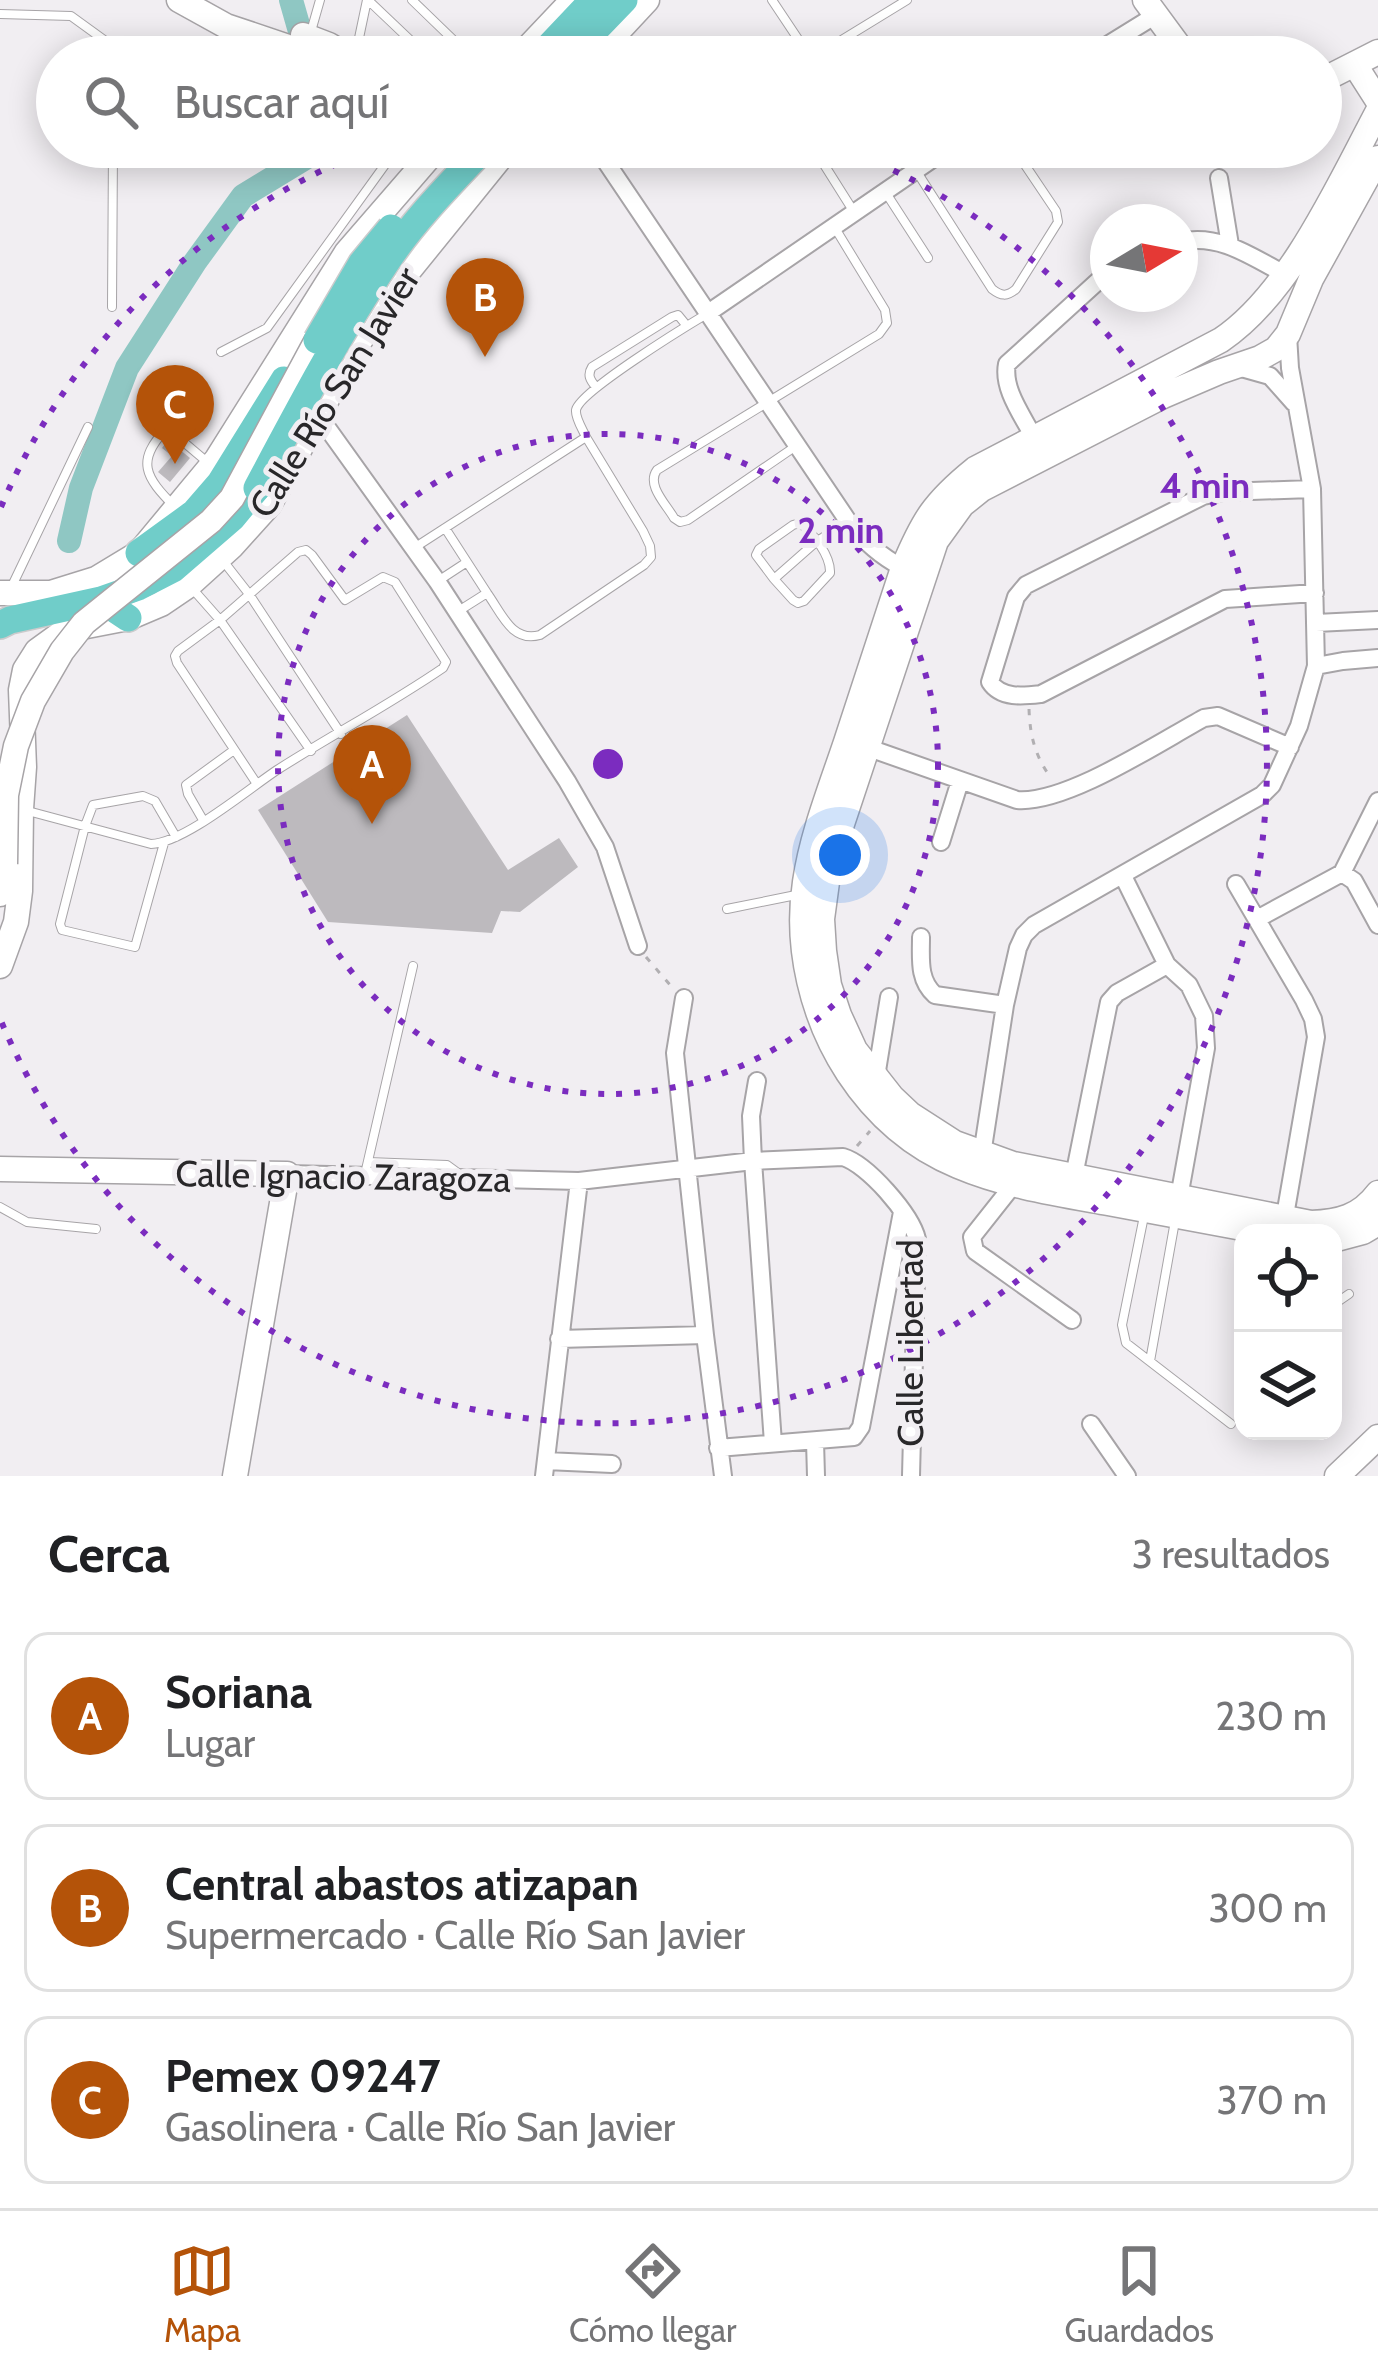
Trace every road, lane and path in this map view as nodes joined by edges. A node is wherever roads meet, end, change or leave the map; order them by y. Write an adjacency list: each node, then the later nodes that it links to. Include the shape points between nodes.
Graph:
1 (75, 0): 15 (lane)
2 (179, 0): 17 (street, via 226,26)
3 (212, 0): 18 (street)
4 (320, 0): 19 (lane)
5 (368, 0): 20 (lane); 21 (lane)
6 (412, 0): 22 (lane)
7 (573, 0): 23 (street)
8 (593, 0): 24 (main road)
9 (624, 0): 25 (main road)
10 (647, 0): 26 (street)
11 (772, 0): 27 (lane)
12 (907, 0): 28 (lane)
13 (1150, 7): 29 (street); 30 (street)
14 (0, 14): 15 (lane)
15 (71, 16): 16 (lane)
16 (100, 36)
17 (269, 36)
18 (284, 36)
19 (306, 36)
20 (359, 36)
21 (407, 36)
22 (449, 36)
23 (539, 36)
24 (559, 36)
25 (589, 36)
26 (614, 36)
27 (797, 36)
28 (847, 36)
29 (1114, 36)
30 (1171, 36)
31 (1367, 58): 32 (street)
32 (1378, 101)
33 (1378, 111): 56 (street)
34 (1378, 158): 64 (street)
35 (113, 168): 59 (lane)
36 (384, 168): 52 (lane)
37 (420, 168): 52 (street, Calle Río San Javier)
38 (442, 168): 66 (main road, bridge)
39 (447, 168): 51 (street)
40 (476, 168): 79 (main road, bridge, via 436,199 389,257 305,398)
41 (486, 168): 51 (street, Calle Río San Javier)
42 (610, 168): 61 (street)
43 (827, 168): 49 (lane)
44 (919, 168): 46 (street)
45 (1027, 168): 46 (lane, via 1058,222 1009,295 992,289)
46 (916, 170): 48 (street)
47 (1220, 178): 54 (street)
48 (886, 191): 49 (street); 55 (lane)
49 (855, 212): 50 (street)
50 (835, 227): 61 (street); 70 (lane, via 887,323)
51 (443, 228): 57 (street, Calle Río San Javier)
52 (349, 238): 57 (street, via 386,248); 63 (lane); 66 (street, Calle Río San Javier)
53 (1198, 241): 54 (street)
54 (1230, 245): 56 (street)
55 (928, 258)
56 (1286, 275): 60 (street)
57 (398, 284): 72 (street, Calle Río San Javier)
58 (1090, 288): 75 (street, via 1007,364)
59 (112, 307)
60 (1257, 311): 64 (street, via 1278,316); 65 (street)
61 (708, 314): 62 (lane); 70 (street)
62 (687, 326): 69 (lane); 69 (lane, via 672,317 592,367)
63 (267, 328): 66 (lane); 67 (lane)
64 (1288, 334): 68 (street, via 1276,349); 71 (street)
65 (1221, 340): 68 (street, via 1221,357); 75 (street)
66 (303, 342): 77 (street, Calle Río San Javier); 80 (main road, bridge, via 220,483); 124 (street, bridge, via 232,498 84,623 34,701 6,795)
67 (221, 352)
68 (1234, 366): 71 (street, via 1270,376); 107 (street, via 962,505 936,541)
69 (596, 387): 74 (lane, via 576,410)
70 (768, 400): 76 (street); 76 (lane, via 652,475 674,518 688,520)
71 (1298, 409): 78 (street)
72 (318, 415): 79 (street, Calle Río San Javier); 85 (street)
73 (88, 427): 96 (lane)
74 (586, 437): 82 (lane); 92 (lane, via 651,557 528,639)
75 (1034, 438): 88 (street, via 944,494)
76 (798, 445): 81 (street)
77 (211, 465): 80 (street, Calle Río San Javier); 80 (lane, via 167,428 152,443 150,478)
78 (1312, 489): 93 (street); 105 (street, via 1203,496 1026,586 990,682)
79 (263, 497): 83 (main road)
80 (185, 510): 86 (main road)
81 (848, 521): 84 (lane); 88 (street)
82 (445, 528): 85 (lane); 87 (lane)
83 (230, 533): 89 (main road); 89 (street); 94 (lane)
84 (816, 542): 90 (lane); 90 (lane, via 800,523 759,549); 90 (lane, via 831,568 804,601 793,601)
85 (413, 548): 91 (street)
86 (139, 553): 96 (street, via 96,579)
87 (467, 562): 91 (lane); 92 (lane)
88 (904, 568): 125 (street)
89 (181, 577): 95 (main road); 98 (street); 99 (lane)
90 (773, 579)
91 (437, 581): 97 (street)
92 (487, 593): 97 (lane)
93 (1315, 593): 101 (street); 105 (street, via 1225,599)
94 (249, 595): 99 (lane); 106 (lane); 106 (lane, via 305,550 345,600 390,578 444,656 442,668)
95 (96, 601): 96 (main road); 98 (main road); 102 (main road)
96 (5, 608)
97 (457, 612): 130 (street, via 605,847)
98 (136, 615): 102 (street)
99 (220, 620): 109 (lane, via 175,656); 110 (lane)
100 (1378, 620): 101 (street)
101 (1316, 623): 104 (street)
102 (66, 630): 115 (street, via 25,670)
103 (1378, 658): 104 (street)
104 (1316, 667): 108 (street)
105 (1028, 695): 113 (path, via 1033,745)
106 (341, 734): 110 (lane)
107 (866, 747): 111 (street); 137 (street, via 830,860 822,919 839,1015)
108 (1290, 747): 113 (street, via 1218,716 1204,718); 122 (street, via 1262,795)
109 (233, 750): 112 (lane); 116 (lane, via 186,785)
110 (311, 751): 112 (lane)
111 (960, 781): 113 (street, via 1017,800); 119 (street)
112 (256, 784): 116 (lane)
113 (1063, 794)
114 (1378, 801): 121 (street)
115 (21, 809): 117 (lane); 132 (street, via 16,922)
116 (203, 820): 118 (lane)
117 (85, 826): 118 (lane, via 96,803 143,796 155,801); 120 (lane); 120 (lane, via 62,930 135,946)
118 (176, 837): 120 (lane)
119 (940, 842)
120 (164, 843)
121 (1342, 873): 127 (street); 128 (street)
122 (1123, 876): 131 (street); 136 (street, via 1024,935)
123 (1236, 884): 127 (street)
124 (0, 894)
125 (804, 894): 126 (lane); 142 (street, via 809,981 834,1051 900,1132 926,1151)
126 (727, 909)
127 (1257, 920): 157 (street, via 1316,1037)
128 (1378, 925)
129 (921, 937): 136 (street, via 922,976 935,995)
130 (638, 946): 135 (path)
131 (1167, 965): 147 (street, via 1109,1002); 153 (street, via 1189,985 1207,1032)
132 (0, 966)
133 (413, 966): 145 (lane)
134 (889, 997): 137 (street)
135 (684, 998): 143 (street, via 675,1053)
136 (1005, 1005): 142 (street)
137 (875, 1078): 142 (street, via 910,1114)
138 (757, 1081): 141 (street)
139 (865, 1136): 140 (path)
140 (857, 1146)
141 (753, 1161): 143 (street, Calle Ignacio Zaragoza); 154 (street, Calle Ignacio Zaragoza, via 853,1160); 171 (street)
142 (982, 1164): 147 (street); 149 (street)
143 (686, 1168): 148 (street, Calle Ignacio Zaragoza); 164 (street)
144 (0, 1169): 146 (street, Calle Ignacio Zaragoza)
145 (367, 1169): 146 (street, Calle Ignacio Zaragoza); 148 (street, Calle Ignacio Zaragoza)
146 (287, 1174): 175 (street)
147 (1074, 1176): 151 (street)
148 (579, 1181): 165 (street)
149 (1014, 1184): 151 (street); 163 (street, via 972,1237 975,1251)
150 (1378, 1193): 158 (street, via 1350,1217)
151 (1147, 1201): 153 (street); 166 (lane, via 1122,1325 1126,1342)
152 (0, 1207): 159 (lane, via 27,1222)
153 (1177, 1207): 156 (street); 166 (lane)
154 (902, 1212): 170 (street, via 861,1427 854,1437); 178 (street, Calle Libertad, via 917,1239)
155 (1378, 1223): 160 (street)
156 (1260, 1224)
157 (1280, 1224)
158 (1305, 1224)
159 (96, 1228)
160 (1342, 1238)
161 (1349, 1294): 162 (lane)
162 (1342, 1299)
163 (1072, 1320)
164 (705, 1335): 165 (street); 172 (street)
165 (560, 1339): 174 (street)
166 (1150, 1361): 168 (lane)
167 (1090, 1424): 179 (street)
168 (1231, 1424)
169 (1376, 1440): 180 (street)
170 (815, 1441): 171 (street); 177 (street)
171 (772, 1443): 172 (street)
172 (718, 1448): 176 (street)
173 (612, 1464): 174 (street)
174 (545, 1468)
175 (235, 1476)
176 (723, 1476)
177 (816, 1476)
178 (911, 1476)
179 (1127, 1476)
180 (1337, 1476)

